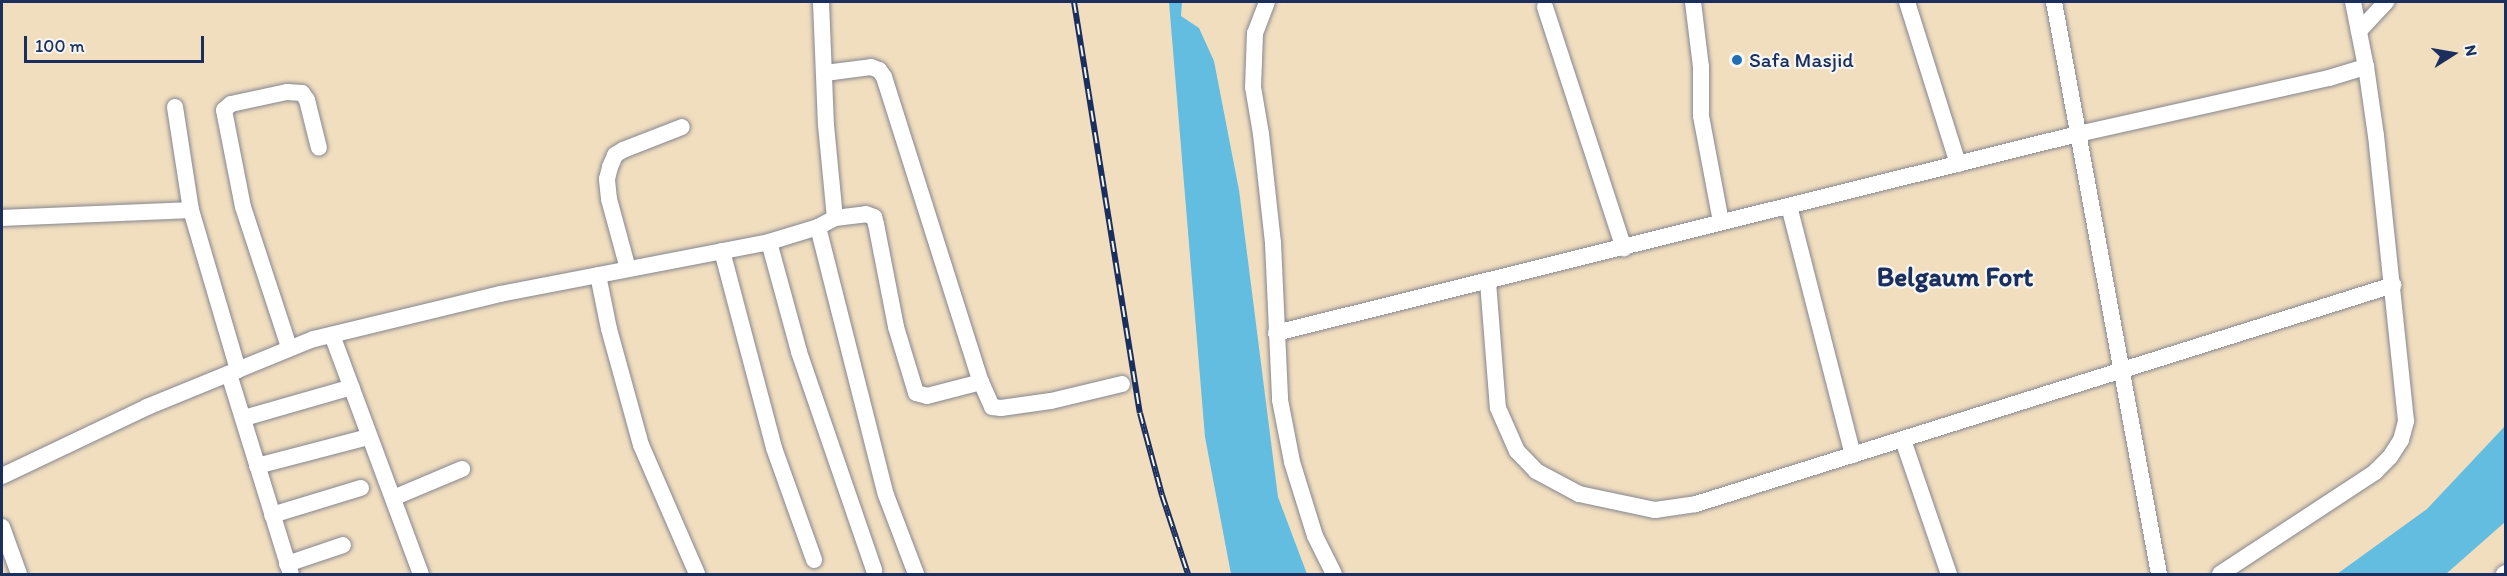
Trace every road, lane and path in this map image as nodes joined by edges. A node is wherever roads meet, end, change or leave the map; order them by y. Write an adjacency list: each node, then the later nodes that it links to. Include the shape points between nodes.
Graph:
1 (821, 2): 11 (street)
2 (1267, 2): 30 (street, via 1256,33 1253,87 1273,243)
3 (1693, 2): 21 (street, via 1701,67 1701,116)
4 (1907, 2): 16 (street)
5 (2054, 2): 14 (street)
6 (2353, 2): 9 (street)
7 (2386, 2): 9 (street)
8 (1545, 7): 24 (street)
9 (2359, 31): 10 (street)
10 (2366, 67): 14 (street); 29 (street)
11 (825, 73): 20 (street); 35 (street, via 872,68 884,77)
12 (175, 107): 18 (street)
13 (682, 127): 26 (street, via 622,150 610,167 609,199)
14 (2078, 134): 16 (street); 33 (street)
15 (319, 148): 32 (street, via 302,93 276,94 231,104 224,110 243,207)
16 (1958, 164): 17 (street)
17 (1789, 207): 21 (street); 41 (street)
18 (190, 210): 19 (street); 34 (street)
19 (2, 218)
20 (835, 218): 22 (street); 35 (street, via 866,214 874,217 896,327 916,393 927,396)
21 (1721, 222): 24 (street)
22 (818, 227): 23 (street); 56 (street, via 886,495)
23 (769, 242): 25 (street); 52 (street, via 798,352)
24 (1624, 248): 28 (street)
25 (722, 251): 26 (street); 50 (street, via 774,447)
26 (628, 269): 27 (street)
27 (598, 275): 31 (street, via 500,294); 55 (street, via 641,445)
28 (1488, 282): 30 (street); 41 (street, via 1498,408 1524,457 1536,471 1559,485 1612,503 1675,509)
29 (2393, 285): 33 (street); 60 (street, via 2406,405 2401,440 2375,472)
30 (1276, 333): 57 (street, via 1280,400 1292,462 1315,536)
31 (332, 335): 32 (street); 37 (street)
32 (289, 347): 34 (street)
33 (2122, 370): 40 (street); 59 (street)
34 (233, 372): 38 (street); 44 (street, via 147,407)
35 (981, 382): 36 (street, via 989,403 996,408 1051,401)
36 (1122, 384)
37 (352, 387): 38 (street); 39 (street)
38 (243, 418): 42 (street)
39 (368, 437): 42 (street); 46 (street)
40 (1903, 440): 41 (street); 58 (street)
41 (1853, 456)
42 (257, 466): 47 (street)
43 (462, 469): 46 (street)
44 (2, 476)
45 (361, 488): 47 (street)
46 (393, 498): 54 (street)
47 (272, 515): 51 (street)
48 (2, 527): 53 (street)
49 (343, 545): 51 (street)
50 (814, 560)
51 (289, 569)
52 (874, 570)
53 (19, 574)
54 (421, 574)
55 (697, 574)
56 (916, 574)
57 (1334, 574)
58 (1949, 574)
59 (2160, 574)
60 (2220, 574)

